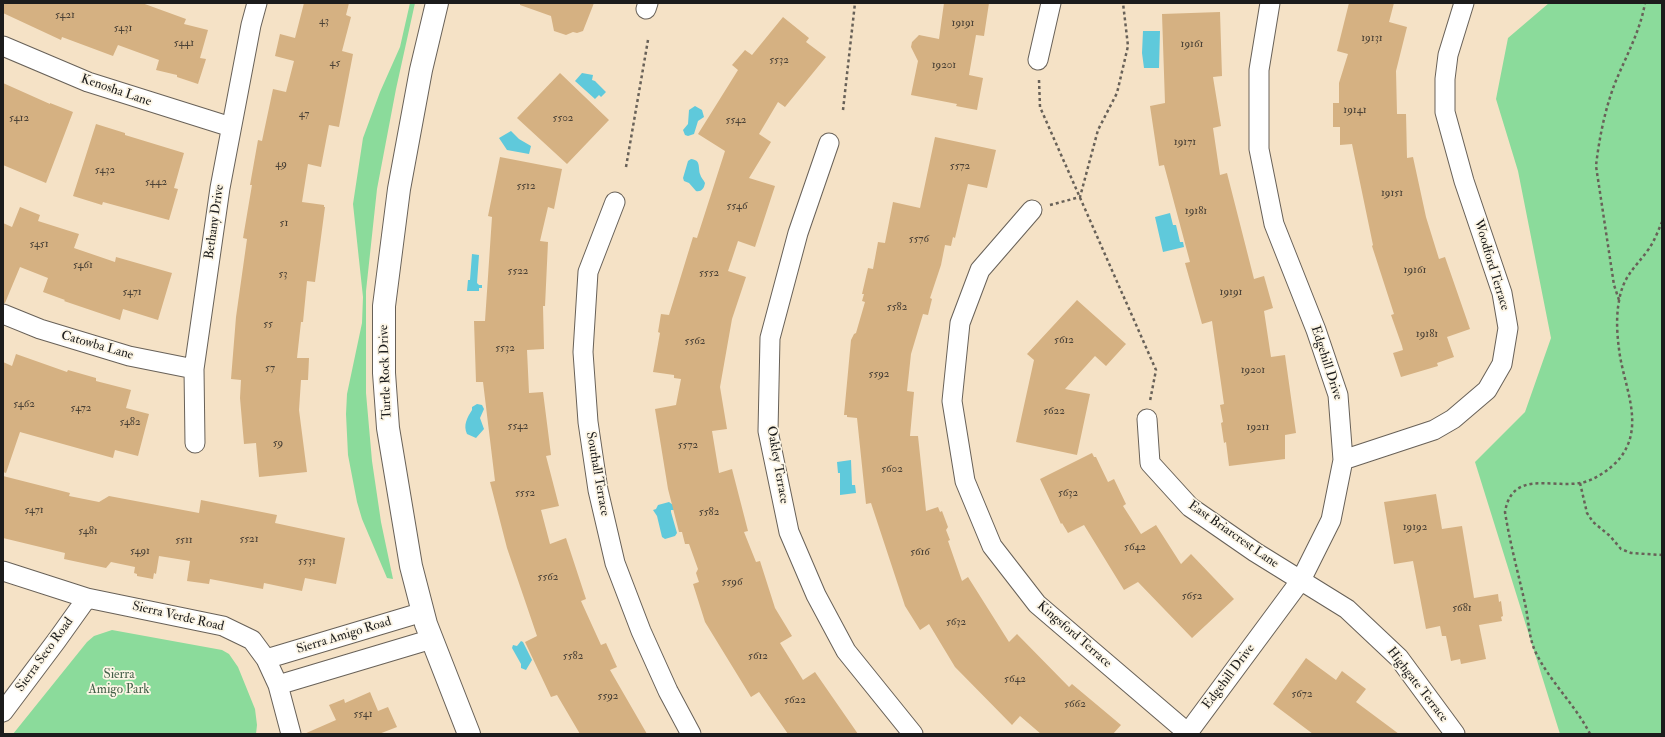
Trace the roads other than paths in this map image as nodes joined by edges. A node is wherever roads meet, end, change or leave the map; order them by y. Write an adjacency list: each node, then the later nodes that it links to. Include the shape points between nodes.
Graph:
1 (257, 3): 8 (street, Bethany Drive)
2 (436, 3): 20 (street, Turtle Rock Drive, via 399,189 384,306 384,373 388,428 411,566)
3 (1051, 3): 7 (street)
4 (1270, 3): 16 (street, Edgehill Drive, via 1259,70 1259,149 1274,224 1316,330 1338,395)
5 (1464, 3): 16 (street, Woodford Terrace, via 1448,55 1445,112 1464,181 1502,294 1508,328 1502,364 1487,390 1434,430)
6 (3, 46): 8 (street, Kenosha Lane, via 88,82)
7 (1038, 60)
8 (231, 127): 13 (street, Bethany Drive)
9 (829, 143): 28 (street, Oakley Terrace, via 798,233 770,338 768,431 790,532 816,595 846,651)
10 (614, 202): 27 (street, Southall Terrace, via 588,272 583,352 588,422 598,490 615,563 641,631)
11 (1032, 210): 29 (street, Kingsford Terrace, via 980,270 960,323 952,401 965,481 992,546 1037,604)
12 (3, 314): 13 (street, Catowba Lane, via 40,329 129,356)
13 (194, 369): 15 (street, Bethany Drive)
14 (1147, 419): 18 (street, East Briarcrest Lane, via 1150,464 1190,507)
15 (195, 443)
16 (1343, 460): 18 (street, Edgehill Drive, via 1331,520)
17 (3, 572): 19 (street, Sierra Verde Road)
18 (1301, 580): 29 (street, Edgehill Drive); 30 (street, Highgate Terrace, via 1348,609 1399,658)
19 (86, 598): 22 (street, Sierra Verde Road, via 223,626 252,640); 24 (street, Sierra Seco Road)
20 (423, 612): 21 (street, Turtle Rock Drive); 22 (street, Sierra Amigo Road)
21 (432, 639): 23 (street); 26 (street, Turtle Rock Drive)
22 (266, 659): 23 (street, Sierra Verde Road)
23 (278, 685): 25 (street, Sierra Verde Road)
24 (3, 712)
25 (291, 734)
26 (469, 734)
27 (691, 734)
28 (913, 734)
29 (1188, 734)
30 (1455, 734)

